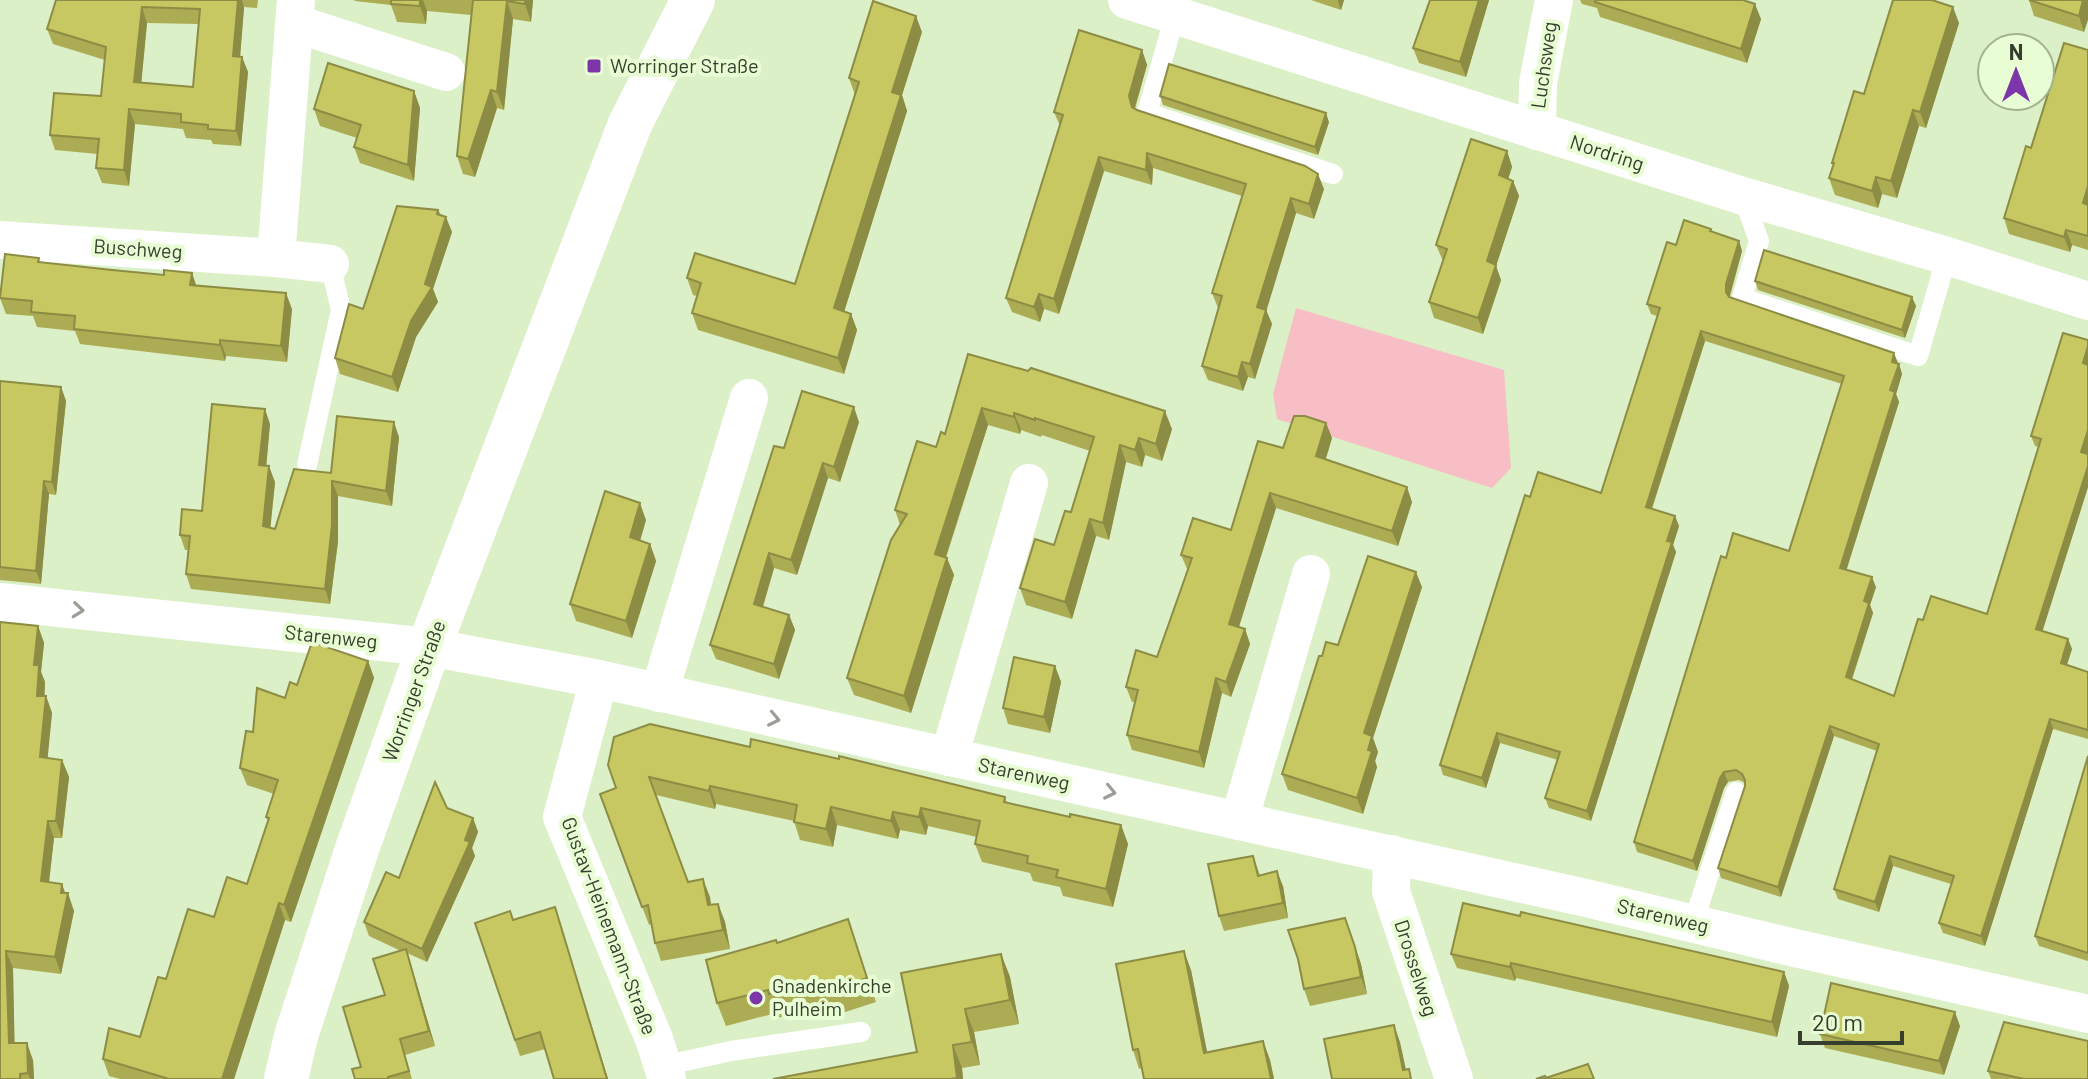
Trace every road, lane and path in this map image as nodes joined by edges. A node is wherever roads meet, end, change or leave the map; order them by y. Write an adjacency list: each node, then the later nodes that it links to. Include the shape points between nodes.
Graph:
1 (693, 0): 20 (main road, Worringer Straße, via 630,124)
2 (1127, 0): 4 (street, Nordring)
3 (1554, 0): 7 (street, Luchsweg, via 1538,83)
4 (1177, 8): 7 (street, Nordring); 8 (lane, via 1147,113)
5 (295, 12): 6 (street); 12 (street)
6 (446, 72)
7 (1537, 131): 9 (street, Nordring)
8 (1333, 174)
9 (1743, 196): 11 (street, Nordring); 11 (lane, via 1759,241 1742,298 1918,356)
10 (0, 240): 12 (street, Buschweg)
11 (1947, 256): 14 (street, Nordring)
12 (276, 258): 13 (street, Buschweg)
13 (330, 264): 16 (lane, via 341,310)
14 (2088, 301)
15 (749, 398): 22 (street)
16 (307, 465)
17 (1029, 483): 23 (street, Starenweg)
18 (1311, 574): 25 (street)
19 (0, 602): 20 (street, Starenweg, one-way to 20)
20 (429, 647): 21 (street, Starenweg); 31 (main road, Worringer Straße, via 357,849)
21 (599, 679): 22 (street, Starenweg); 30 (street, Gustav-Heinemann-Straße, via 562,817)
22 (659, 693): 23 (street, Starenweg, one-way to 23)
23 (949, 757): 25 (street, Starenweg, one-way to 25)
24 (1736, 792): 27 (lane)
25 (1239, 821): 26 (street, Starenweg)
26 (1392, 854): 27 (street, Starenweg); 32 (street, Drosselweg, via 1391,891)
27 (1693, 923): 28 (street, Starenweg)
28 (2088, 1014)
29 (861, 1032): 30 (lane, via 731,1051)
30 (665, 1072)
31 (286, 1079)
32 (1454, 1079)

